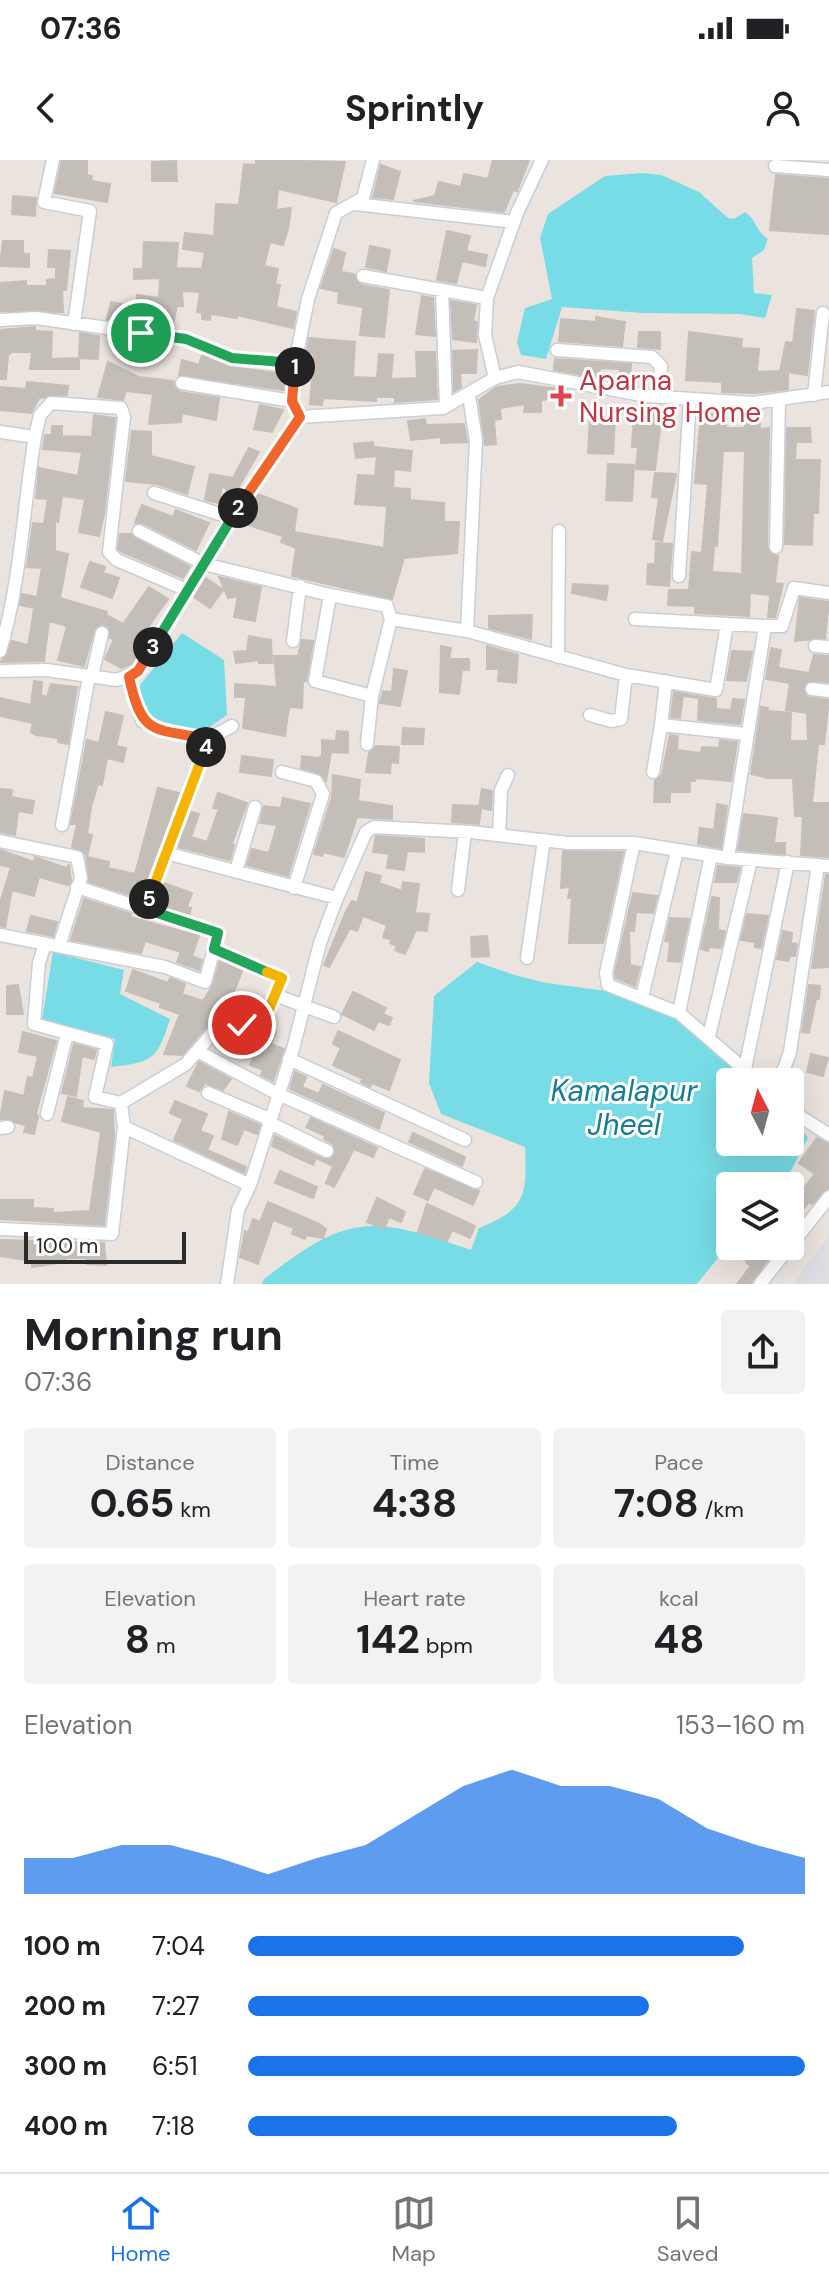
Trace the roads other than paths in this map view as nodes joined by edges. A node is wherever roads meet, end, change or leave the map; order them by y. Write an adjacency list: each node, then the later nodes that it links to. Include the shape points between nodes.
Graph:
1 (53, 160): 13 (street, via 44,202 90,211)
2 (373, 160): 6 (street, via 363,198)
3 (542, 160): 7 (street)
4 (775, 166): 5 (street)
5 (829, 170)
6 (355, 204): 7 (street); 15 (street, via 336,213 308,299)
7 (514, 222): 10 (street)
8 (363, 276): 9 (street)
9 (442, 290): 10 (street); 25 (street)
10 (487, 298): 16 (street, via 485,335)
11 (823, 313): 19 (street)
12 (0, 320): 13 (street)
13 (74, 324): 15 (street, via 186,339 232,358)
14 (557, 350): 21 (street, via 652,357 661,366)
15 (295, 363): 23 (street)
16 (495, 378): 20 (street); 21 (street, via 518,372)
17 (182, 383): 23 (street)
18 (829, 392): 19 (street)
19 (814, 395): 24 (street)
20 (469, 396): 25 (street); 44 (street, via 476,440)
21 (658, 397): 22 (street)
22 (690, 399): 24 (street); 35 (street)
23 (292, 401): 26 (street)
24 (779, 401): 33 (street)
25 (446, 406): 26 (street)
26 (300, 417): 30 (street)
27 (0, 432): 28 (street)
28 (35, 437): 37 (street, via 40,415 51,403 121,408 109,552); 49 (street, via 15,601)
29 (154, 493): 30 (street)
30 (232, 518): 34 (street)
31 (139, 531): 34 (street)
32 (559, 531): 50 (street)
33 (776, 547)
34 (204, 564): 36 (street); 37 (street)
35 (679, 576)
36 (300, 586): 39 (street); 46 (street)
37 (187, 590): 54 (street, via 138,671)
38 (829, 593): 43 (street, via 794,588 782,626)
39 (330, 595): 40 (street, via 387,606); 58 (street, via 315,681)
40 (391, 619): 44 (street); 58 (street)
41 (635, 619): 42 (street)
42 (727, 624): 43 (street); 55 (street, via 716,690)
43 (765, 626): 62 (street)
44 (467, 631): 50 (street)
45 (102, 633): 53 (street)
46 (293, 641)
47 (815, 646): 48 (street)
48 (829, 647)
49 (0, 651)
50 (558, 657): 52 (street)
51 (0, 671): 53 (street)
52 (626, 675): 55 (street); 59 (street, via 621,719)
53 (91, 676): 54 (street); 69 (street)
54 (129, 677): 63 (street, via 142,721)
55 (666, 681): 60 (street)
56 (812, 689): 57 (street)
57 (829, 691)
58 (372, 696): 64 (street)
59 (590, 715)
60 (661, 725): 62 (street); 66 (street)
61 (232, 726): 63 (street)
62 (746, 734): 78 (street)
63 (208, 739): 76 (street)
64 (367, 744)
65 (282, 772): 84 (street, via 316,781 323,794)
66 (653, 772)
67 (508, 775): 71 (street, via 501,790)
68 (255, 807): 82 (street)
69 (62, 825)
70 (465, 832): 71 (street); 85 (street); 86 (street, via 370,829)
71 (499, 835): 72 (street)
72 (544, 840): 74 (street); 91 (street)
73 (0, 841): 83 (street, via 77,857)
74 (634, 843): 75 (street); 93 (street, via 606,979 613,988)
75 (677, 851): 77 (street); 93 (street)
76 (166, 853): 82 (street); 87 (street)
77 (711, 855): 78 (street); 95 (street)
78 (728, 858): 79 (street)
79 (751, 860): 80 (street); 98 (street)
80 (788, 862): 81 (street); 102 (street)
81 (824, 866): 103 (street)
82 (236, 871): 84 (street)
83 (77, 887): 87 (street); 89 (street)
84 (294, 888): 86 (street)
85 (458, 890)
86 (337, 898): 94 (street)
87 (145, 909): 90 (street, via 218,933)
88 (0, 935): 89 (street)
89 (52, 945): 90 (street, via 165,967 205,982); 97 (street, via 39,963 34,1024)
90 (214, 949): 92 (street, via 282,978)
91 (527, 958)
92 (275, 995): 94 (street); 99 (street, via 264,1021 222,1022)
93 (642, 997): 95 (street)
94 (303, 1007): 96 (street); 100 (street)
95 (679, 1013): 98 (street)
96 (334, 1017)
97 (67, 1034): 106 (street, via 107,1044 95,1097); 107 (street)
98 (709, 1036): 101 (street)
99 (199, 1052): 105 (street); 106 (street)
100 (289, 1059): 105 (street); 112 (street)
101 (744, 1068)
102 (745, 1068)
103 (784, 1068)
104 (208, 1093): 109 (street)
105 (276, 1093): 109 (street); 114 (street)
106 (121, 1103): 110 (street)
107 (47, 1114)
108 (804, 1119): 111 (street)
109 (268, 1120): 113 (street); 115 (street)
110 (124, 1127): 115 (street); 117 (street, via 112,1234)
111 (829, 1135)
112 (465, 1140)
113 (327, 1151)
114 (476, 1182)
115 (250, 1185): 118 (street, via 234,1227)
116 (829, 1197): 119 (street)
117 (0, 1229)
118 (227, 1284)
119 (760, 1284)

